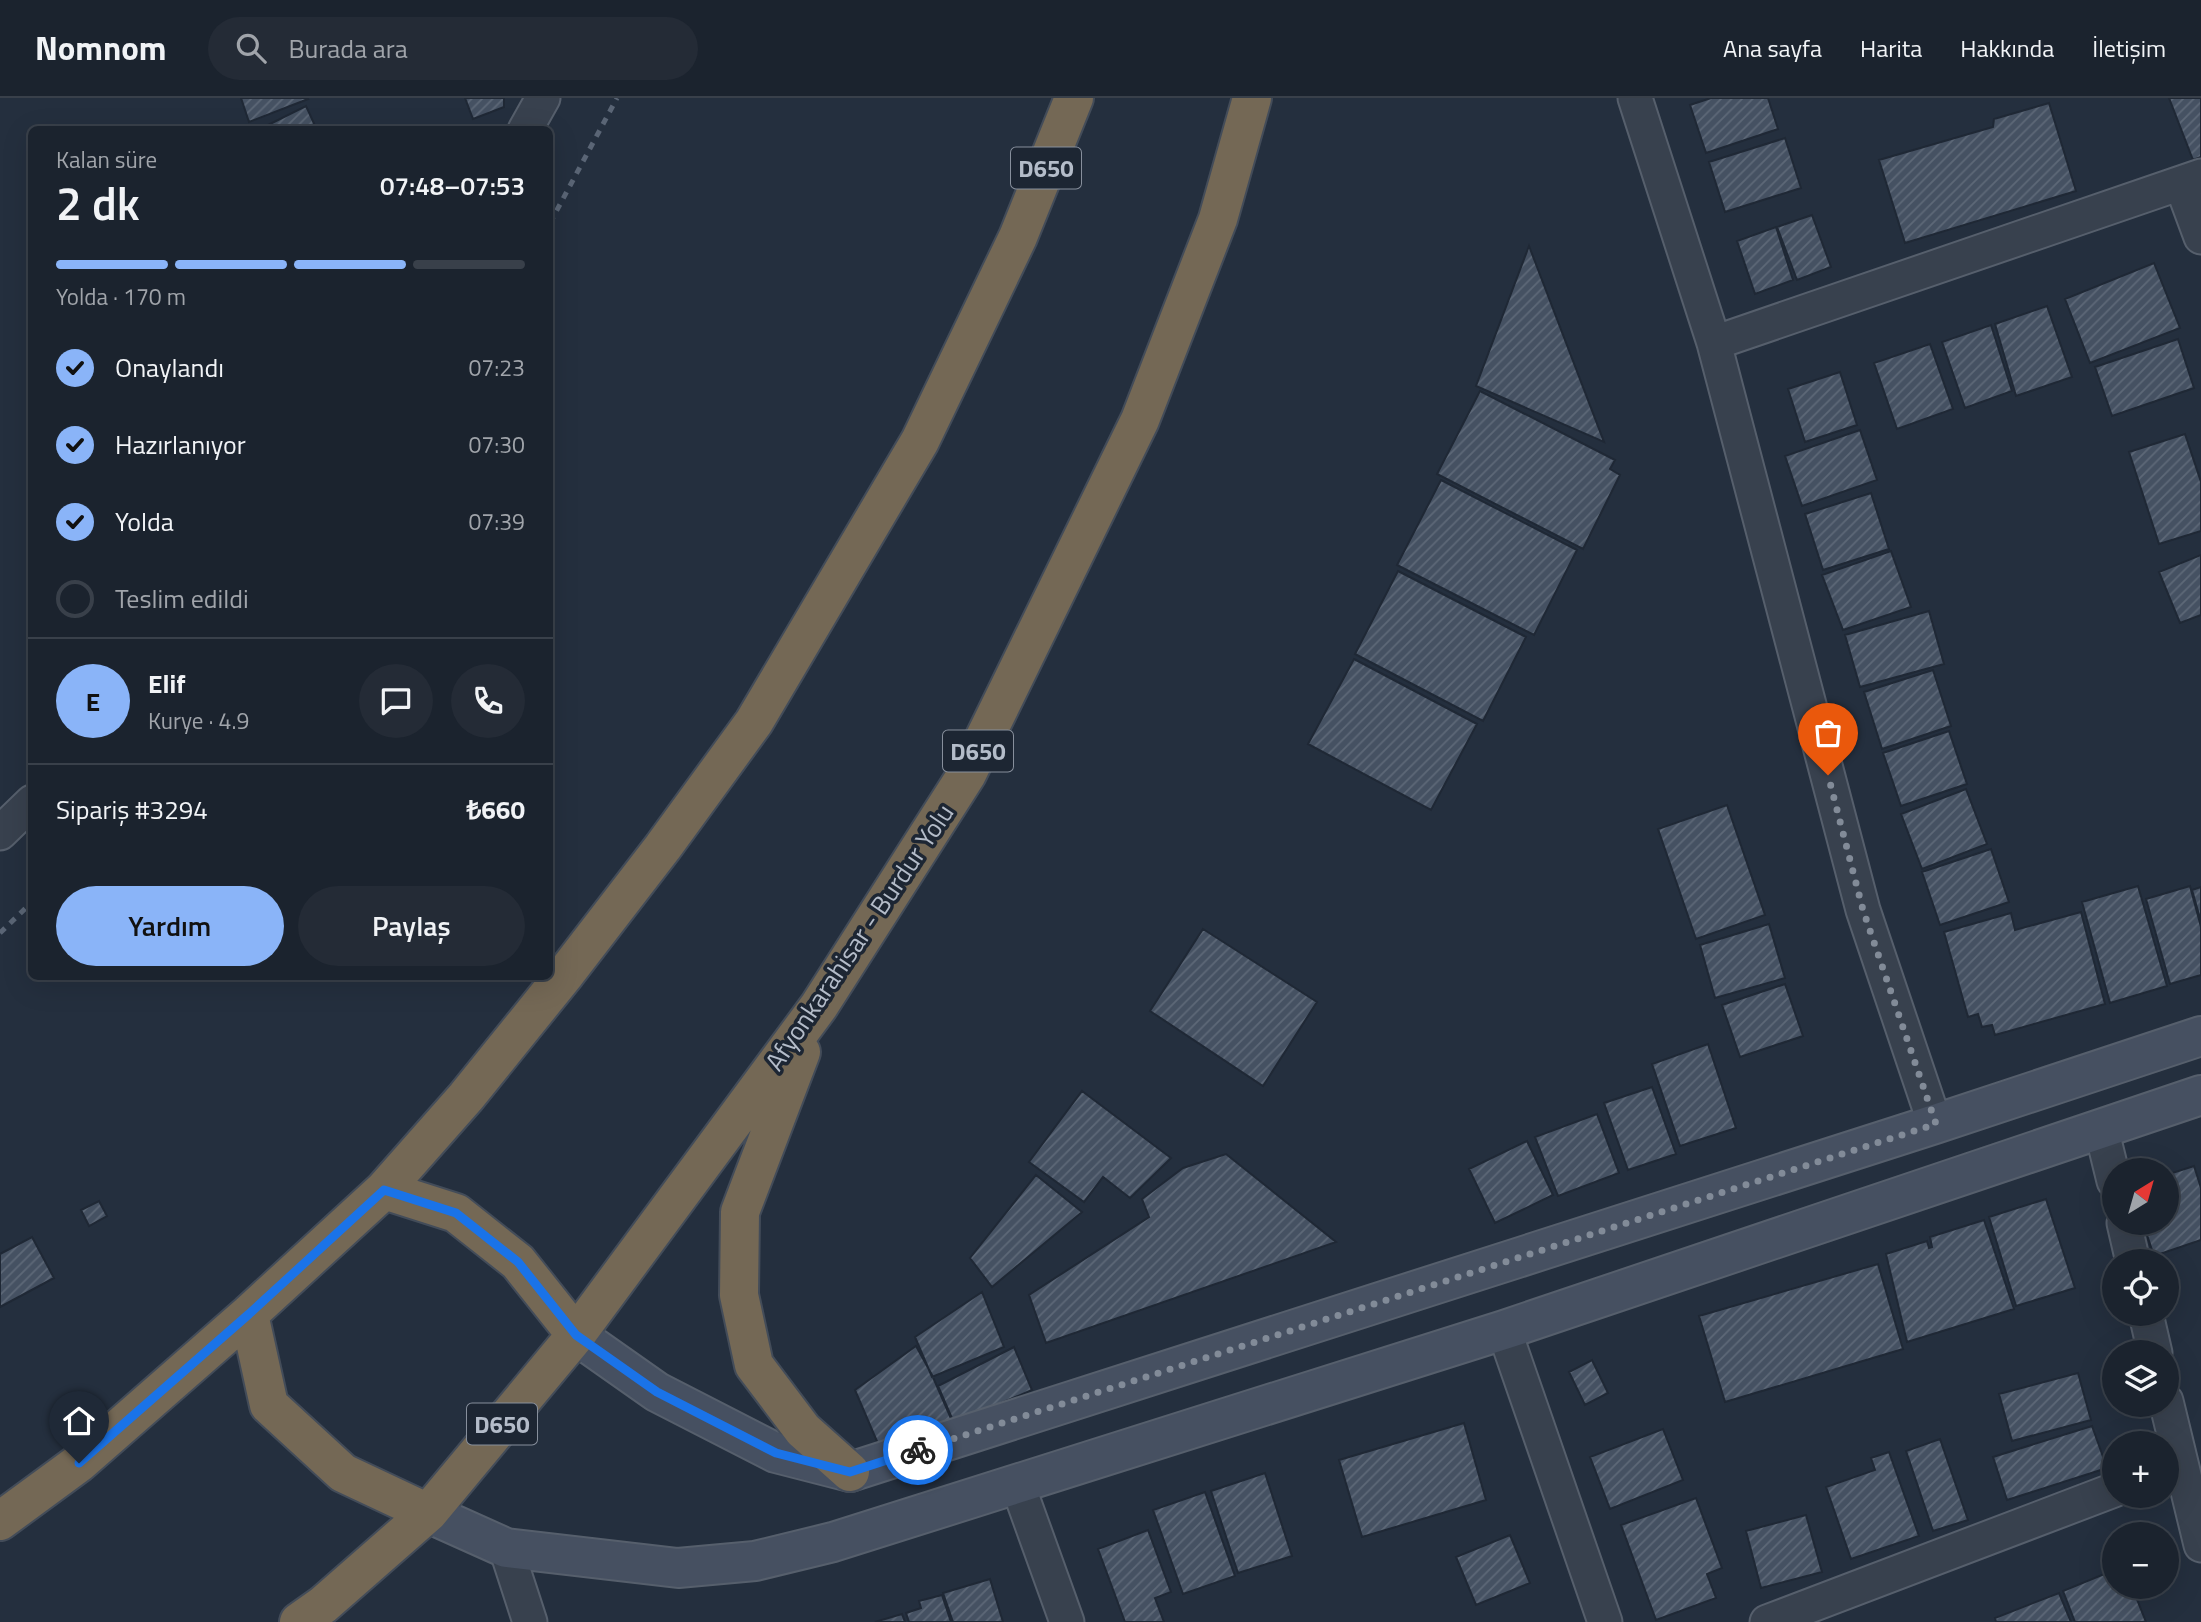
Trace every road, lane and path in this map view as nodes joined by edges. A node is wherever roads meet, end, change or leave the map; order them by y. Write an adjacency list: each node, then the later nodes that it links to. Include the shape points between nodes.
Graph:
1 (543, 98): 5 (street)
2 (1074, 98): 17 (highway, D650, via 1017,237 920,441 754,722 566,973)
3 (1252, 98): 11 (highway, Afyonkarahisar - Burdur Yolu / D650, via 1217,219 1140,420 967,774)
4 (1635, 98): 8 (street)
5 (527, 126)
6 (2191, 180): 7 (street); 8 (street)
7 (2201, 237)
8 (1714, 343): 14 (street, via 1863,910)
9 (28, 806): 10 (street)
10 (0, 834)
11 (819, 1006): 20 (highway, Afyonkarahisar - Burdur Yolu / D650); 21 (highway, via 740,1212 738,1295 754,1365 803,1430)
12 (2201, 1036): 14 (main road)
13 (2201, 1095): 15 (main road)
14 (1936, 1124): 21 (main road)
15 (2101, 1128): 16 (street); 19 (main road)
16 (2108, 1158)
17 (384, 1190): 18 (highway, D650); 20 (highway, via 456,1213 518,1262)
18 (249, 1314): 25 (highway, via 269,1405 343,1473); 26 (highway, D650, via 79,1463)
19 (1504, 1330): 23 (main road); 32 (street)
20 (576, 1335): 21 (main road, via 657,1392 776,1453); 25 (highway, Afyonkarahisar - Burdur Yolu / D650)
21 (850, 1472)
22 (2179, 1481): 27 (street)
23 (1017, 1483): 28 (main road, via 833,1542 755,1561 678,1568); 31 (street)
24 (2102, 1495): 33 (street)
25 (428, 1513): 28 (main road); 29 (highway, Afyonkarahisar - Burdur Yolu / D650)
26 (0, 1521)
27 (2201, 1545)
28 (506, 1548): 30 (street)
29 (299, 1622)
30 (530, 1622)
31 (1067, 1622)
32 (1605, 1622)
33 (1767, 1622)

